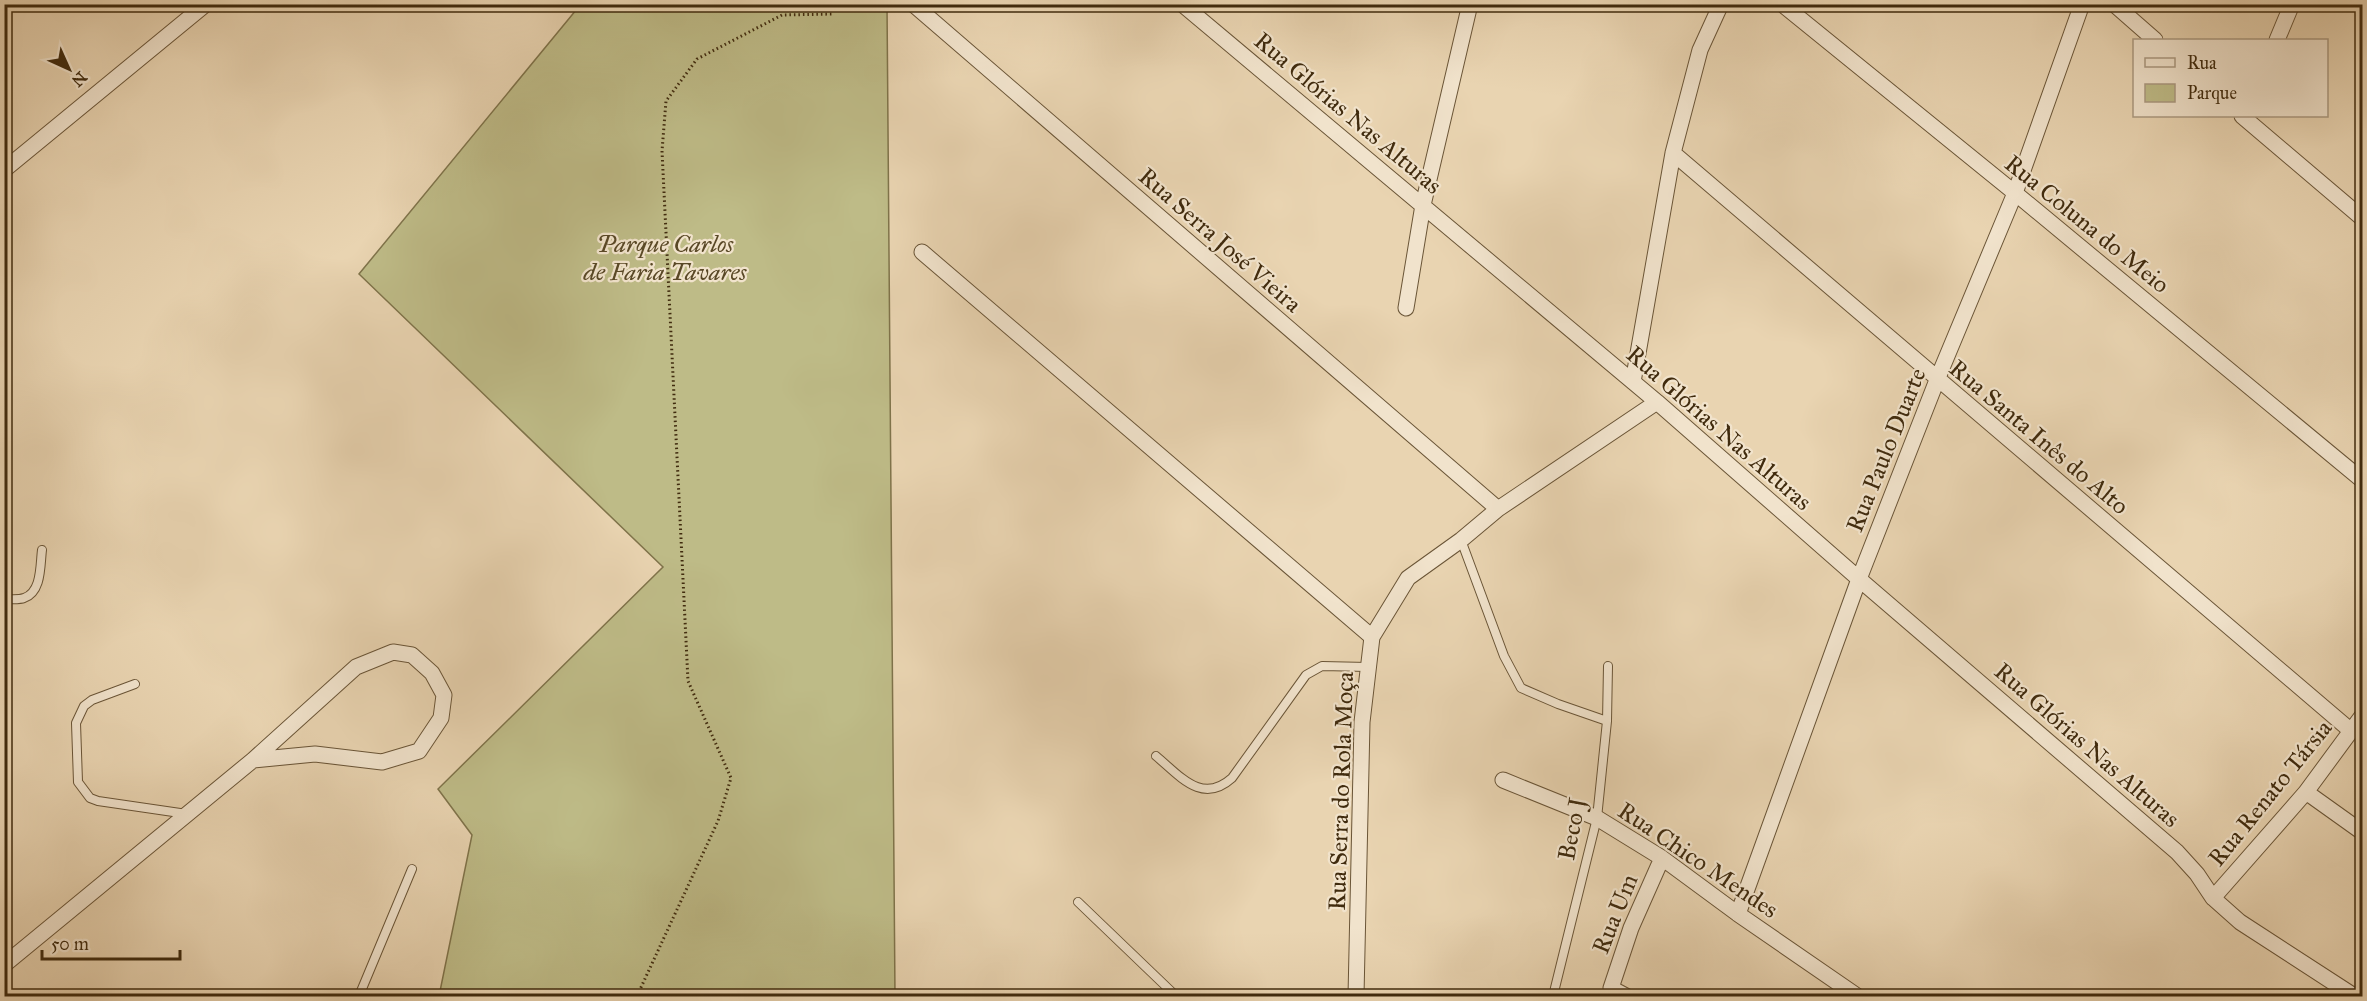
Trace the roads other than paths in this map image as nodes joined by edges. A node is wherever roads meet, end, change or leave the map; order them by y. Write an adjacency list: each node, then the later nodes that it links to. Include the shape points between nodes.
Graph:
1 (206, 4): 14 (street)
2 (913, 4): 24 (street, Rua Serra José Vieira)
3 (1182, 4): 16 (street, Rua Glórias Nas Alturas)
4 (1470, 4): 16 (street)
5 (1720, 4): 13 (street, via 1700,50)
6 (1782, 4): 15 (street, Rua Coluna do Meio)
7 (2082, 4): 15 (street, Rua Paulo Duarte)
8 (2114, 4): 10 (street)
9 (2292, 4): 11 (street)
10 (2155, 39)
11 (2277, 39)
12 (2245, 117): 17 (street)
13 (1673, 153): 20 (street, Rua Santa Inês do Alto); 21 (street)
14 (4, 170)
15 (2015, 193): 20 (street, Rua Paulo Duarte); 23 (street, Rua Coluna do Meio)
16 (1423, 205): 19 (street); 21 (street, Rua Glórias Nas Alturas)
17 (2362, 218)
18 (922, 252): 29 (street)
19 (1406, 308)
20 (1937, 380): 27 (street, Rua Paulo Duarte); 35 (street, Rua Santa Inês do Alto)
21 (1633, 382): 22 (street, Rua Glórias Nas Alturas)
22 (1657, 402): 24 (street, Rua Serra do Rola Moça); 27 (street, Rua Glórias Nas Alturas)
23 (2362, 480)
24 (1498, 509): 25 (street, Rua Serra do Rola Moça)
25 (1461, 540): 29 (street, Rua Serra do Rola Moça, via 1408,578); 34 (lane, via 1504,656 1521,688)
26 (42, 550): 28 (lane, via 33,592 25,598)
27 (1859, 579): 45 (street, Rua Glórias Nas Alturas, via 2177,852); 47 (street, Rua Paulo Duarte)
28 (4, 599)
29 (1372, 637): 31 (street, Rua Serra do Rola Moça)
30 (1608, 666): 34 (lane, Beco J)
31 (1368, 667): 36 (lane, via 1322,666 1306,675 1223,786 1192,786); 51 (street, Rua Serra do Rola Moça, via 1362,722)
32 (135, 684): 40 (lane, via 92,700 80,713 76,723 78,782 90,798 98,801)
33 (2362, 716): 35 (street, Rua Renato Társia)
34 (1607, 721): 41 (lane, Beco J)
35 (2350, 730): 39 (street, Rua Renato Társia)
36 (1156, 756)
37 (253, 760): 37 (street, via 356,668 393,652 412,655 432,673 444,695 441,718 419,751 382,762 315,754); 40 (street)
38 (1503, 780): 41 (street, Rua Chico Mendes)
39 (2306, 792): 42 (street); 45 (street, Rua Renato Társia)
40 (188, 814): 48 (street)
41 (1597, 818): 43 (street, Rua Chico Mendes); 52 (lane, Beco J)
42 (2362, 832)
43 (1662, 858): 47 (street, Rua Chico Mendes); 53 (street, Rua Um, via 1630,928 1611,988)
44 (412, 869): 49 (lane)
45 (2213, 898): 55 (street, Rua Glórias Nas Alturas, via 2241,922)
46 (1078, 902): 50 (lane)
47 (1738, 914): 54 (street, Rua Chico Mendes)
48 (4, 965)
49 (359, 996)
50 (1176, 996)
51 (1356, 996)
52 (1553, 996)
53 (1626, 996)
54 (1857, 996)
55 (2354, 996)

